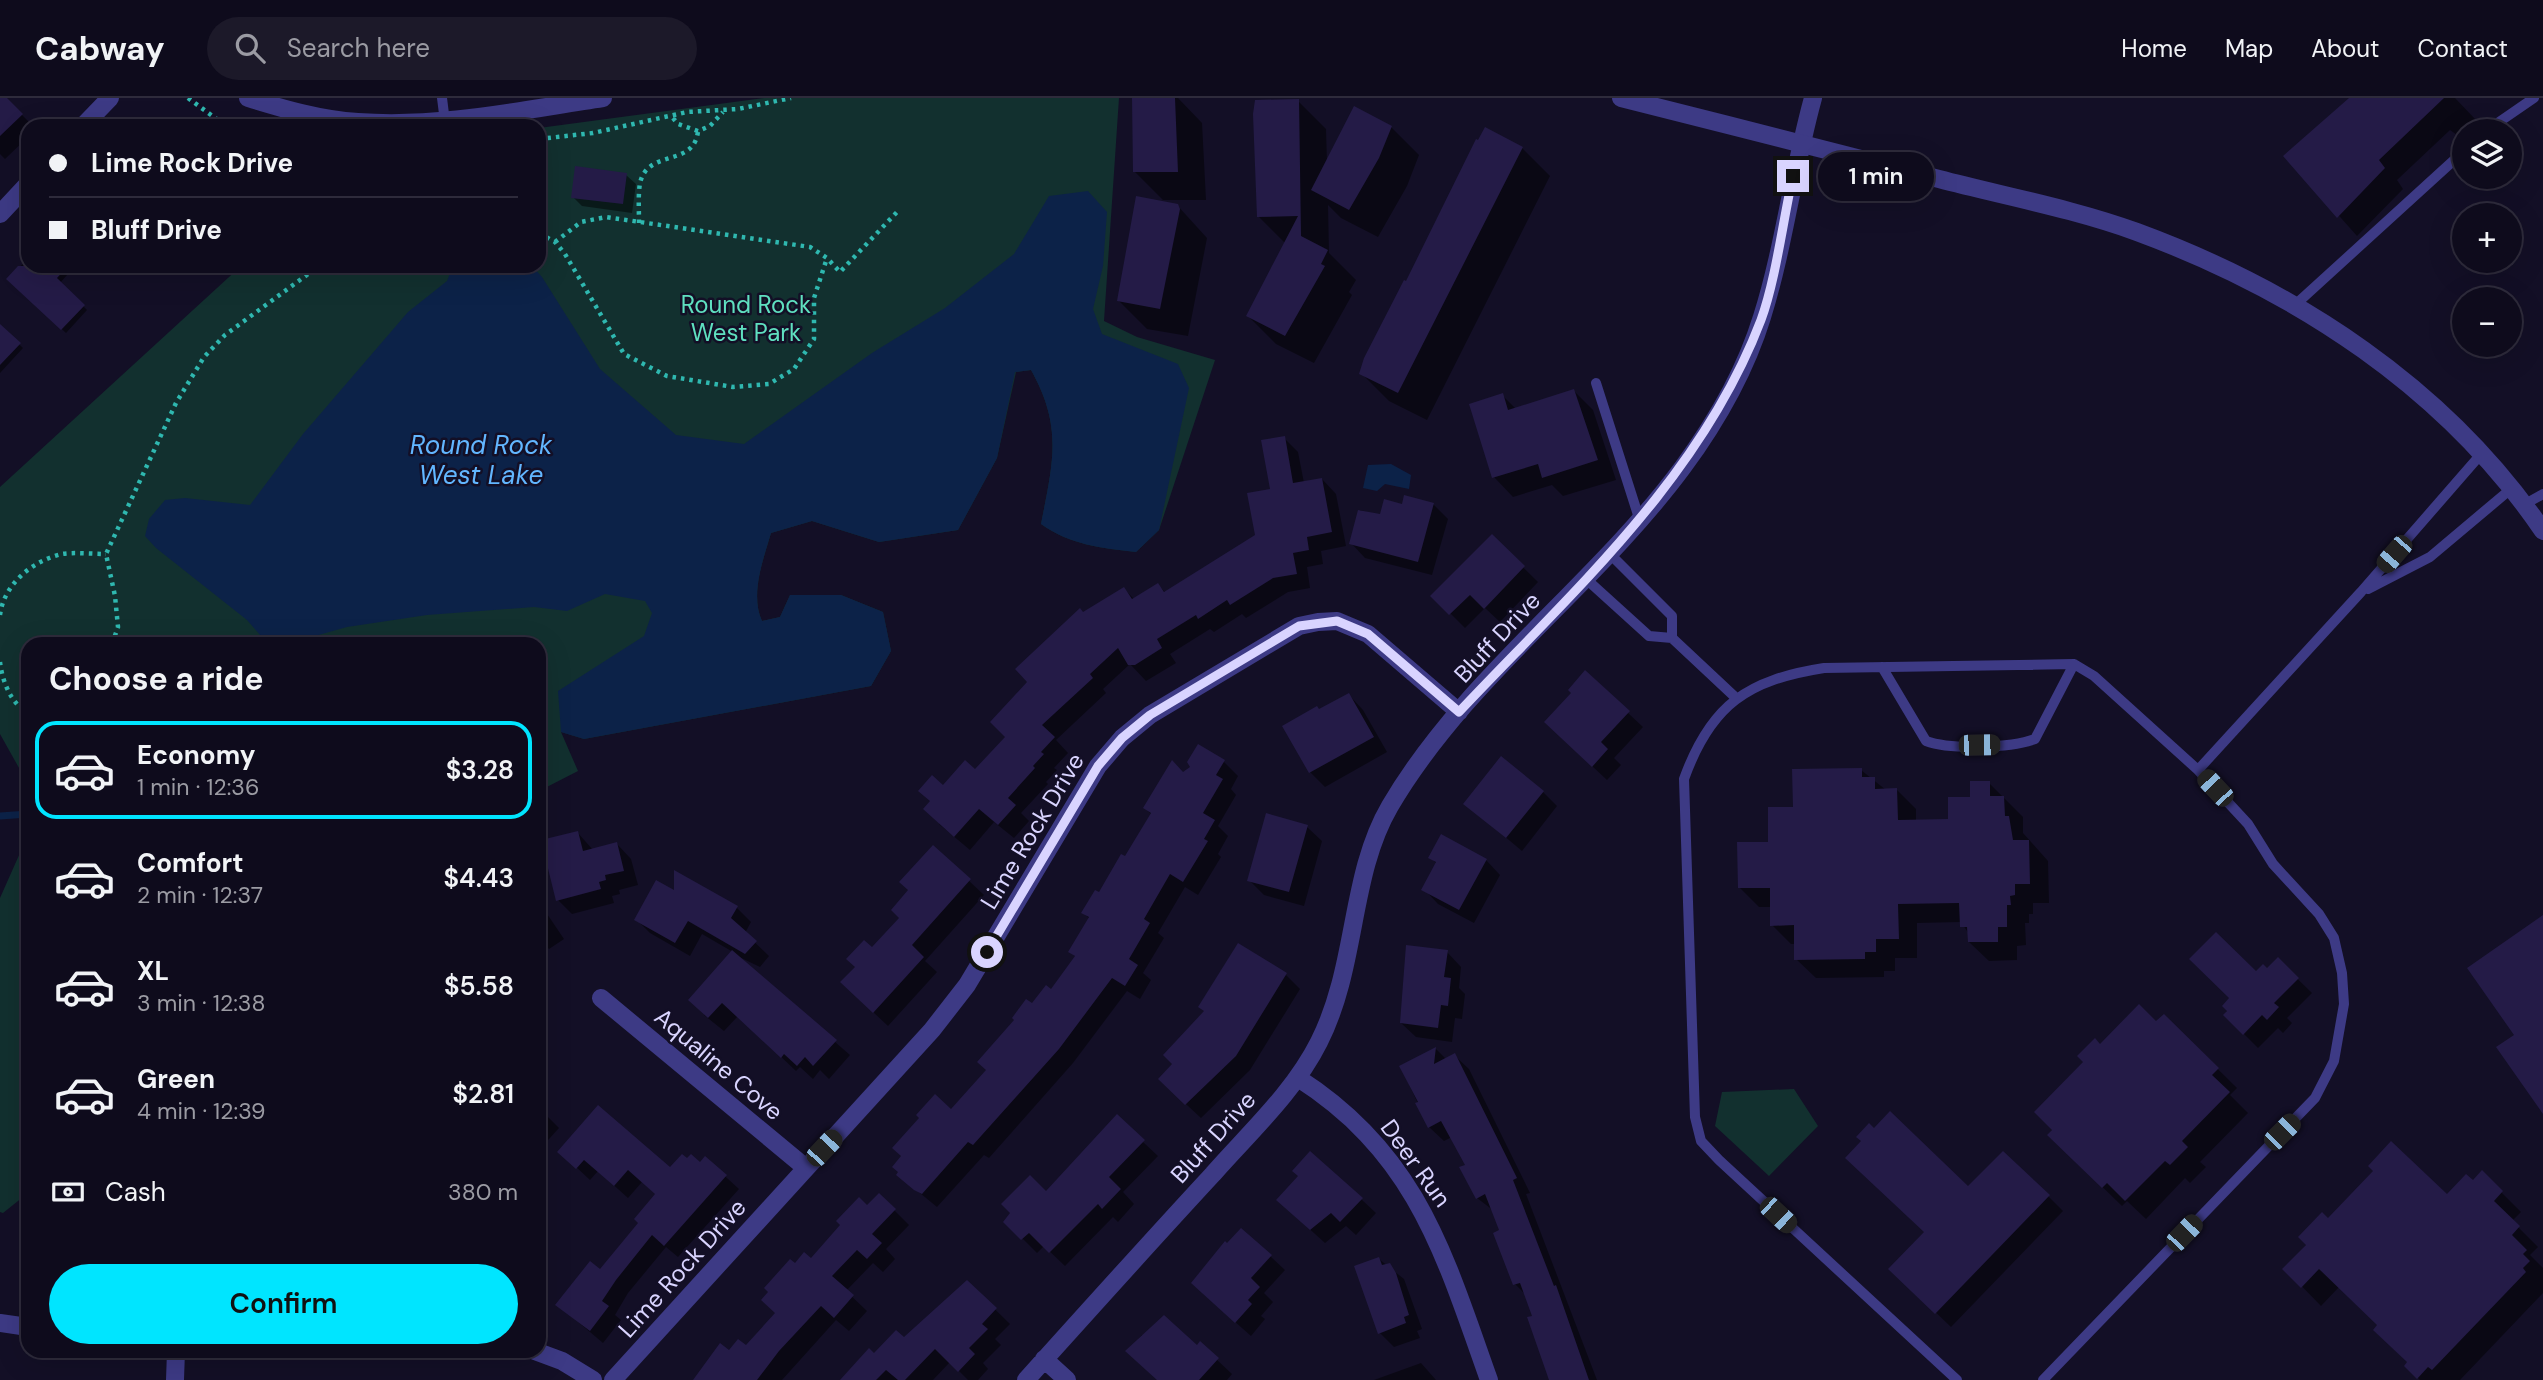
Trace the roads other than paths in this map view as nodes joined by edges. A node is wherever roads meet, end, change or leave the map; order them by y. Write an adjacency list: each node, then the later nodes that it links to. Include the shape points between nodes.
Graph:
1 (110, 98): 9 (street)
2 (248, 98): 10 (street, via 300,114)
3 (442, 98): 11 (lane)
4 (603, 98): 12 (street)
5 (1623, 98): 14 (street)
6 (1813, 98): 14 (street, Bluff Drive)
7 (2533, 98): 8 (lane)
8 (2516, 103): 13 (lane)
9 (90, 119)
10 (336, 119)
11 (445, 119)
12 (465, 119)
13 (2499, 119)
14 (1800, 143): 18 (street, via 2136,231 2209,261); 24 (street, Bluff Drive, via 1762,317 1737,377 1682,468)
15 (2452, 162): 18 (lane)
16 (21, 192): 17 (street)
17 (0, 214)
18 (2295, 305): 20 (street, via 2397,374)
19 (1595, 383): 24 (lane)
20 (2482, 453): 21 (street); 28 (lane)
21 (2512, 488): 23 (street); 28 (lane, via 2430,557)
22 (2543, 494): 23 (lane)
23 (2525, 504): 25 (street)
24 (1639, 518): 26 (street, Bluff Drive)
25 (2543, 531)
26 (1609, 553): 27 (street, Bluff Drive); 29 (lane, via 1672,616)
27 (1585, 579): 29 (lane, via 1650,636); 33 (street, Bluff Drive)
28 (2361, 592): 34 (lane)
29 (1672, 638): 32 (lane)
30 (2074, 664): 31 (lane); 31 (lane, via 2035,740 1938,746 1926,741); 34 (lane, via 2094,676)
31 (1881, 667): 32 (lane, via 1793,673)
32 (1735, 697): 49 (lane, via 1693,754 1684,779 1695,1117 1701,1141)
33 (1459, 712): 36 (street, Bluff Drive, via 1390,806 1375,838 1346,973 1334,1010); 37 (street, Lime Rock Drive, via 1368,634 1337,621 1299,626 1150,715 1098,766 967,985)
34 (2198, 770): 50 (lane, via 2248,824 2273,864 2319,914 2334,938 2344,1004 2334,1061 2315,1098)
35 (601, 998): 37 (street, Aqualine Cove)
36 (1298, 1078): 42 (street, Bluff Drive); 48 (street, Deer Run, via 1342,1110 1413,1192 1447,1264)
37 (806, 1168): 45 (street, Lime Rock Drive)
38 (0, 1323): 39 (street)
39 (21, 1326)
40 (546, 1355): 44 (street)
41 (176, 1358): 43 (street)
42 (1044, 1359): 46 (street, Bluff Drive); 47 (street)
43 (175, 1380)
44 (593, 1380)
45 (613, 1380)
46 (1026, 1380)
47 (1067, 1380)
48 (1489, 1380)
49 (1957, 1380)
50 (2043, 1380)

